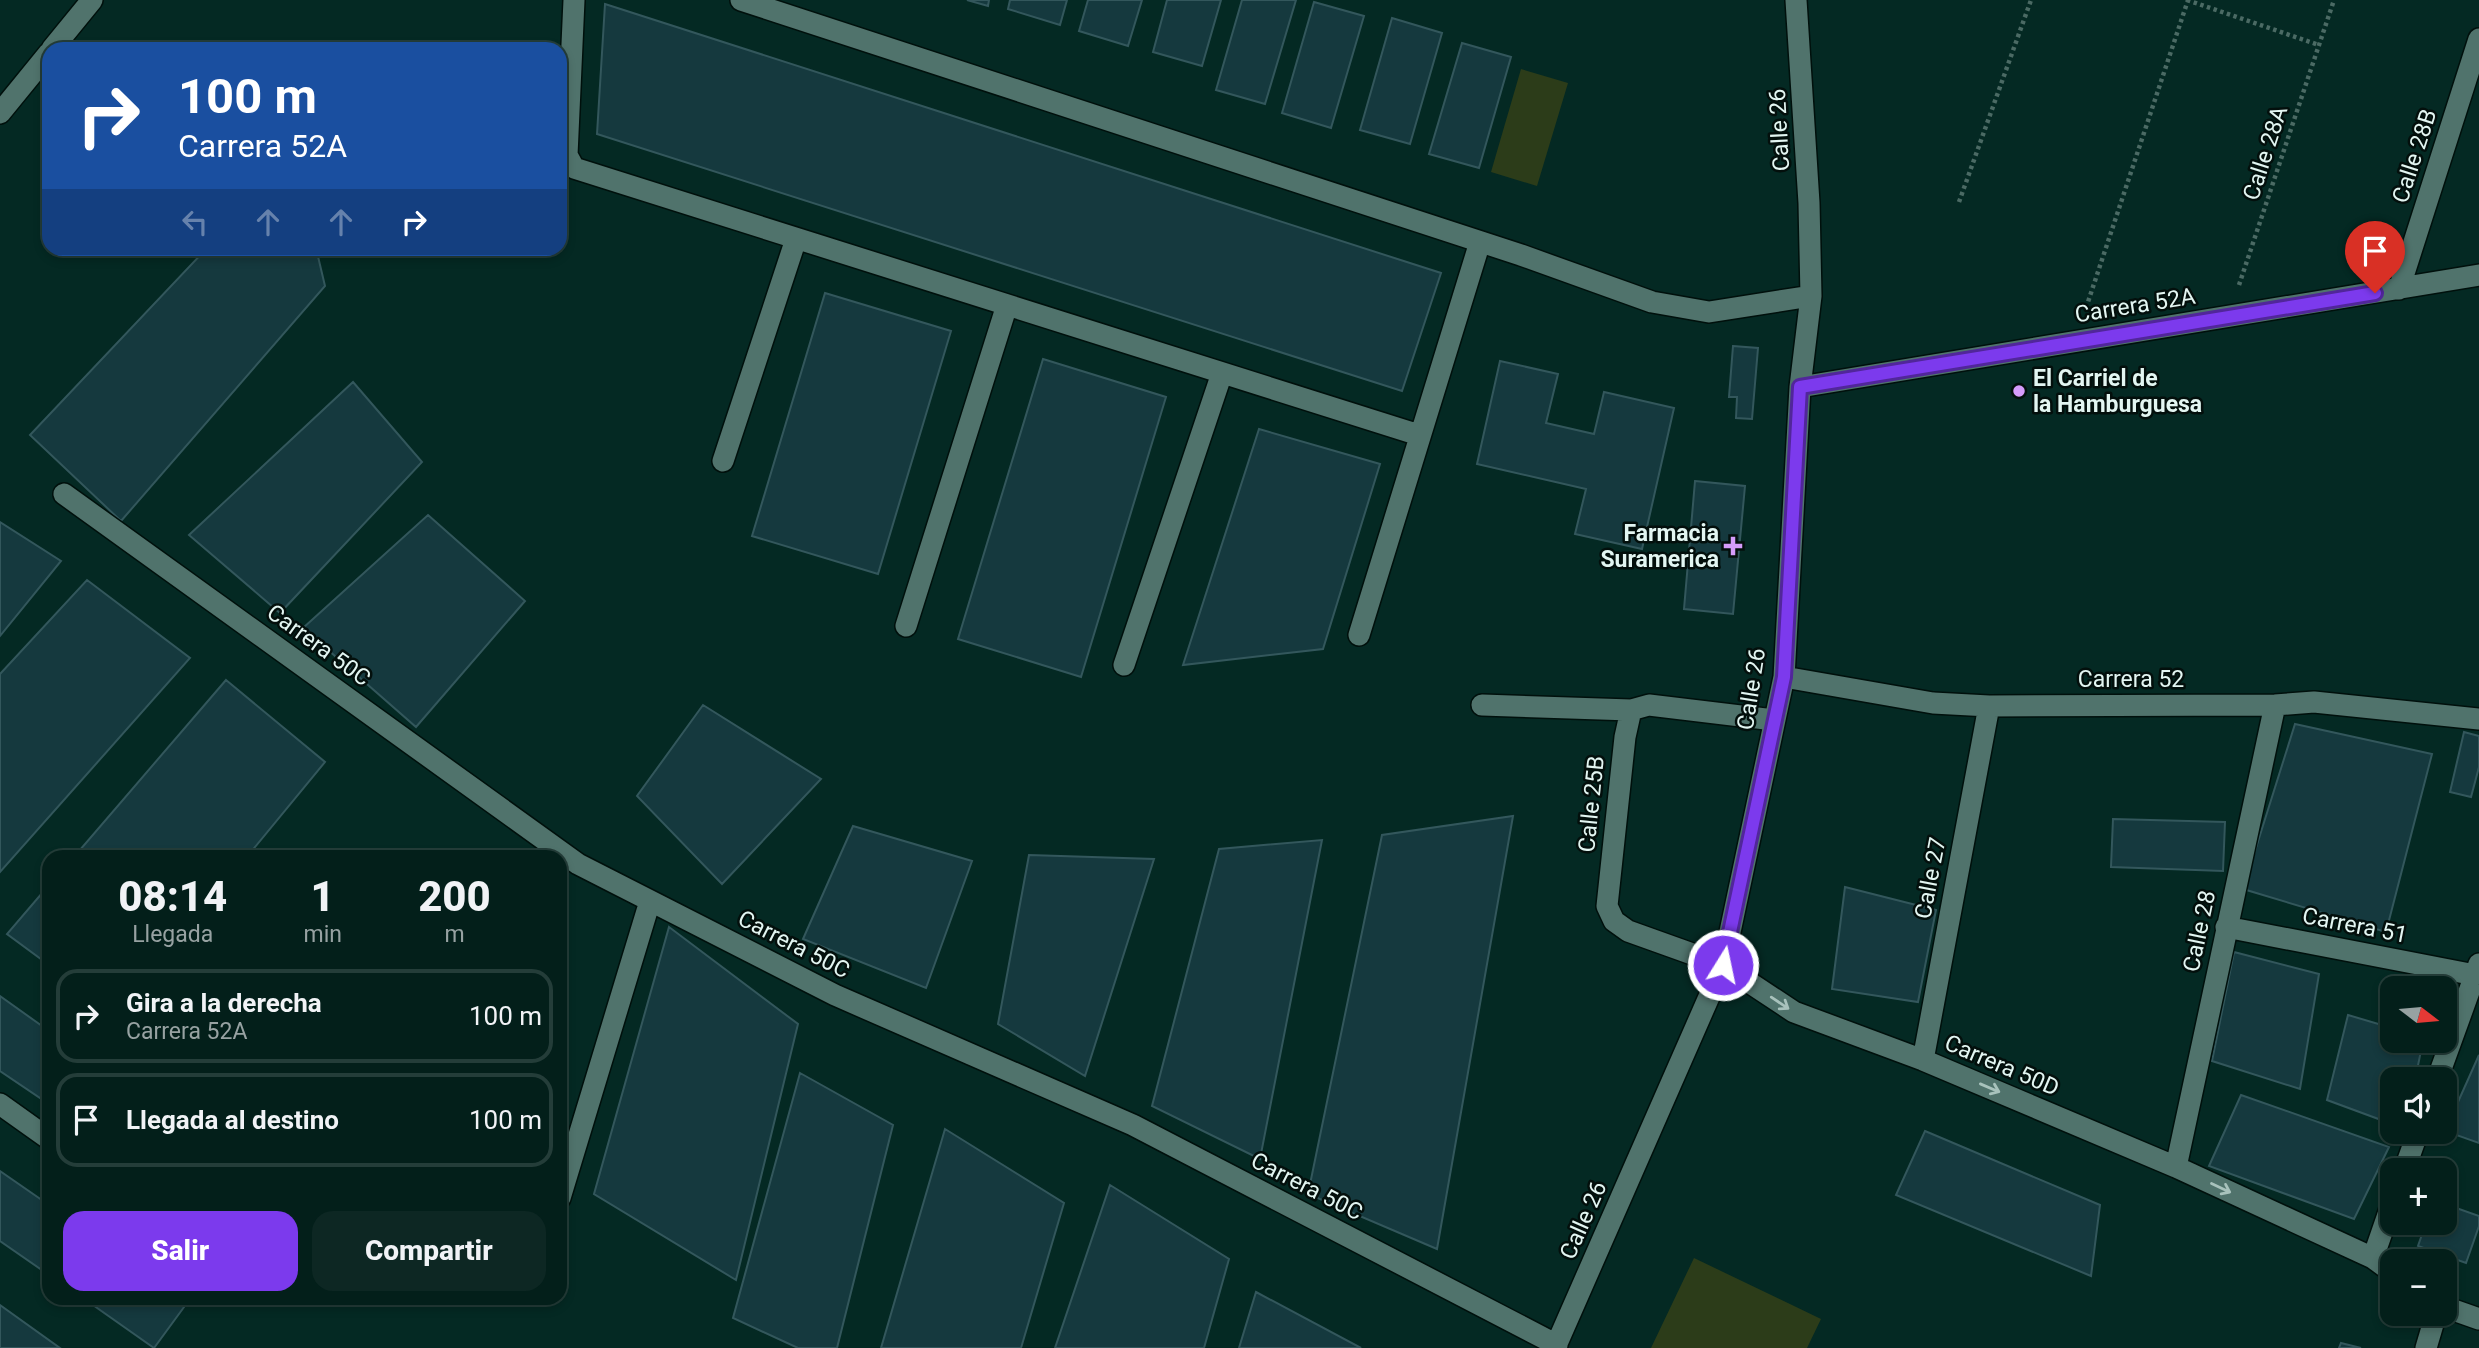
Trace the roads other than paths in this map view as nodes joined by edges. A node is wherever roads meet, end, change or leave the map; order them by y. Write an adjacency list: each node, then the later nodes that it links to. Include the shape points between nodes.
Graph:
1 (92, 0): 6 (street)
2 (574, 0): 9 (street, via 567,155 574,168)
3 (741, 0): 10 (street)
4 (1796, 0): 13 (street, Calle 26)
5 (2479, 38): 12 (street, Calle 28B)
6 (58, 42)
7 (42, 62): 8 (street)
8 (0, 113)
9 (796, 239): 14 (street); 18 (street)
10 (1480, 242): 13 (street, via 1678,309 1709,312); 17 (street)
11 (2479, 275): 12 (street, Carrera 52A)
12 (2399, 289): 16 (street, Carrera 52A)
13 (1811, 296): 16 (street, Calle 26)
14 (1007, 305): 15 (street); 20 (street)
15 (1222, 373): 17 (street); 22 (street)
16 (1800, 387): 23 (street, Calle 26)
17 (1419, 435): 21 (street)
18 (723, 461)
19 (64, 494): 30 (street, Carrera 50C)
20 (906, 626)
21 (1359, 635)
22 (1124, 665)
23 (1784, 677): 26 (street, Carrera 52, via 1933,703); 29 (street, Calle 26)
24 (1482, 705): 27 (street)
25 (2275, 705): 26 (street, Carrera 52); 28 (street, Carrera 52, via 2314,702); 34 (street, Calle 28)
26 (1989, 706): 37 (street, Calle 27)
27 (1640, 708): 29 (street); 33 (street, Calle 25B, via 1625,737 1606,906)
28 (2479, 719)
29 (1774, 720): 35 (street, Calle 26)
30 (559, 850)
31 (567, 856): 32 (street, Carrera 50C)
32 (650, 901): 42 (street); 49 (street, Carrera 50C, via 835,995 1133,1125)
33 (1614, 921): 35 (street, Carrera 50D, via 1628,931)
34 (2226, 926): 36 (street, Carrera 51); 41 (street, Calle 28)
35 (1723, 965): 37 (street, Carrera 50D, one-way to 37, via 1794,1012); 49 (street, Calle 26)
36 (2477, 969): 38 (street)
37 (1923, 1060): 41 (street, Carrera 50D, one-way to 41)
38 (2442, 1067)
39 (0, 1104): 40 (street)
40 (42, 1134)
41 (2176, 1167): 44 (street, Carrera 50D, one-way to 44)
42 (567, 1175)
43 (2381, 1235): 44 (street)
44 (2373, 1258): 45 (street, Carrera 50D)
45 (2380, 1263)
46 (2457, 1312): 47 (street)
47 (2479, 1320)
48 (2432, 1326): 50 (street)
49 (1556, 1347)
50 (2426, 1348)

